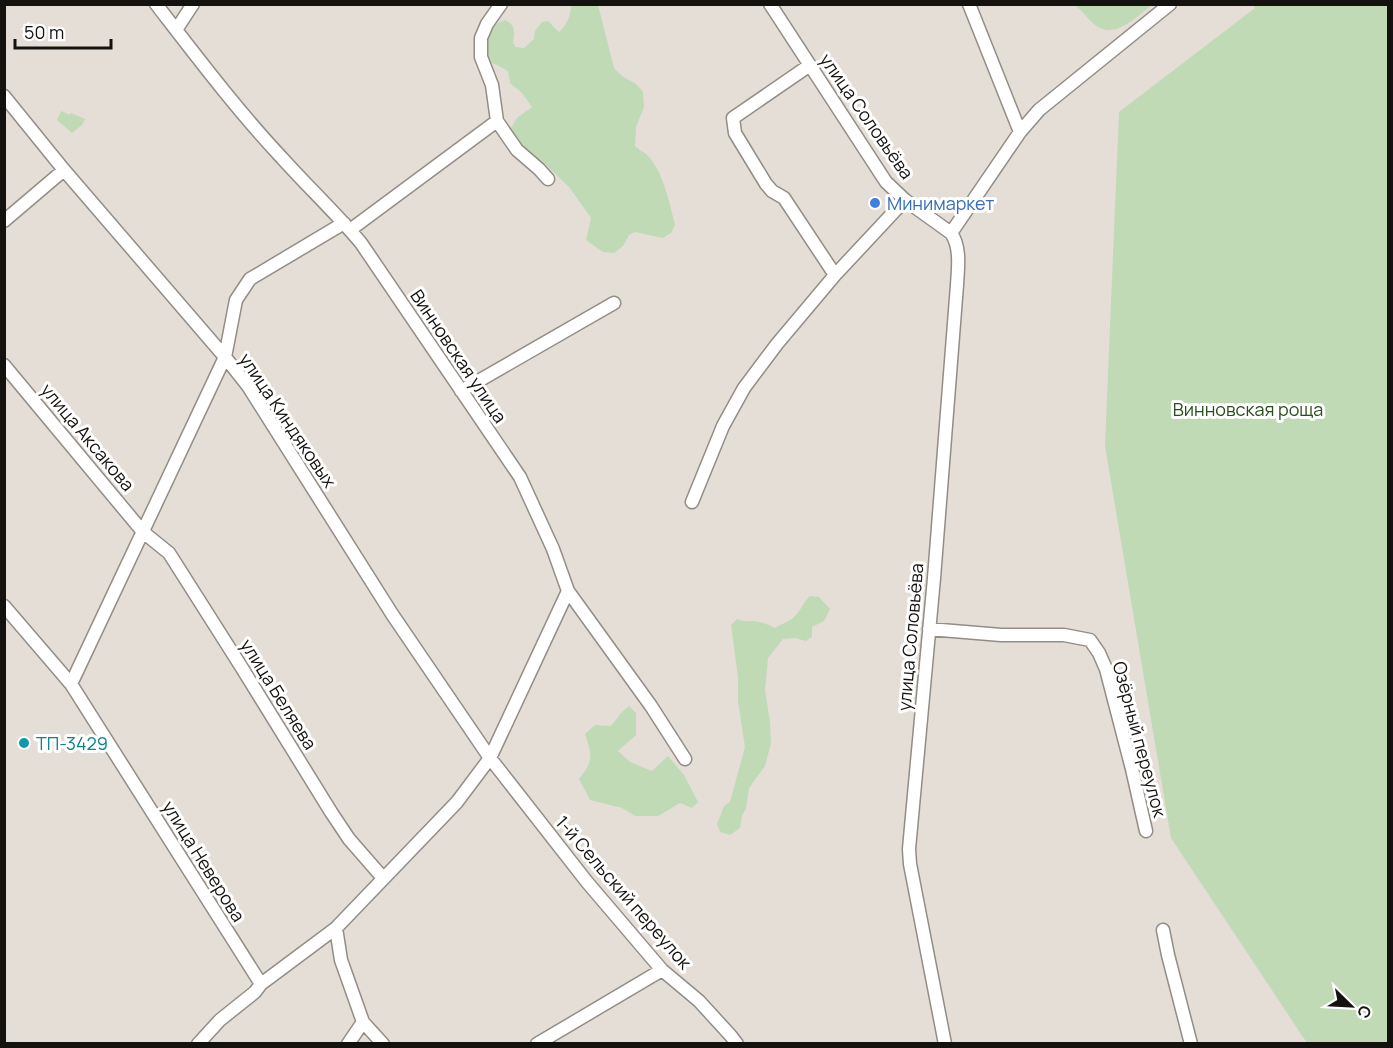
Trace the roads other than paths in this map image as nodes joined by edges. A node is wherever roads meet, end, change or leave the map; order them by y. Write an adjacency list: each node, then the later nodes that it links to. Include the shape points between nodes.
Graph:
1 (156, 4): 7 (street, Винновская улица)
2 (193, 4): 7 (street)
3 (501, 4): 10 (street, via 481,38 481,57 492,85)
4 (770, 4): 8 (street, улица Соловьёва)
5 (969, 4): 11 (street)
6 (1170, 4): 11 (street, via 1039,110)
7 (176, 30): 16 (street, Винновская улица, via 280,156)
8 (810, 65): 14 (street, улица Соловьёва, via 886,182); 18 (street, via 733,118 735,133 766,184 784,198)
9 (4, 96): 12 (street, улица Киндяковых)
10 (496, 121): 13 (street, via 517,150); 16 (street)
11 (1020, 132): 17 (street)
12 (64, 170): 15 (street); 20 (street, улица Киндяковых)
13 (548, 180)
14 (905, 200): 17 (street, улица Соловьёва); 18 (street)
15 (4, 221)
16 (347, 227): 20 (street, via 250,279 236,300); 22 (street, Винновская улица)
17 (951, 233): 27 (street, улица Соловьёва, via 958,248 957,285)
18 (835, 275): 23 (street, via 744,388 723,426)
19 (614, 303): 22 (street)
20 (225, 357): 24 (street); 29 (street, улица Киндяковых, via 248,386 392,614)
21 (4, 365): 24 (street, улица Аксакова)
22 (461, 392): 25 (street, Винновская улица, via 520,477 554,549)
23 (692, 502)
24 (143, 532): 28 (street); 32 (street, улица Беляева, via 169,553 349,840)
25 (568, 591): 29 (street); 30 (street, Винновская улица)
26 (4, 606): 28 (street, улица Неверова)
27 (929, 629): 31 (street, Озёрный переулок, via 1064,635 1089,640 1106,669); 43 (street, улица Соловьёва, via 909,849)
28 (71, 684): 36 (street, улица Неверова)
29 (490, 758): 32 (street, via 457,802); 35 (street, 1-й Сельский переулок)
30 (685, 759)
31 (1146, 831)
32 (383, 878): 33 (street)
33 (336, 928): 36 (street); 37 (street, via 341,960)
34 (1163, 930): 44 (street)
35 (662, 970): 41 (street); 42 (street, 1-й Сельский переулок, via 699,1001)
36 (261, 984): 38 (street)
37 (363, 1022): 39 (street); 40 (street)
38 (198, 1044)
39 (348, 1044)
40 (383, 1044)
41 (537, 1044)
42 (737, 1044)
43 (945, 1044)
44 (1191, 1044)

